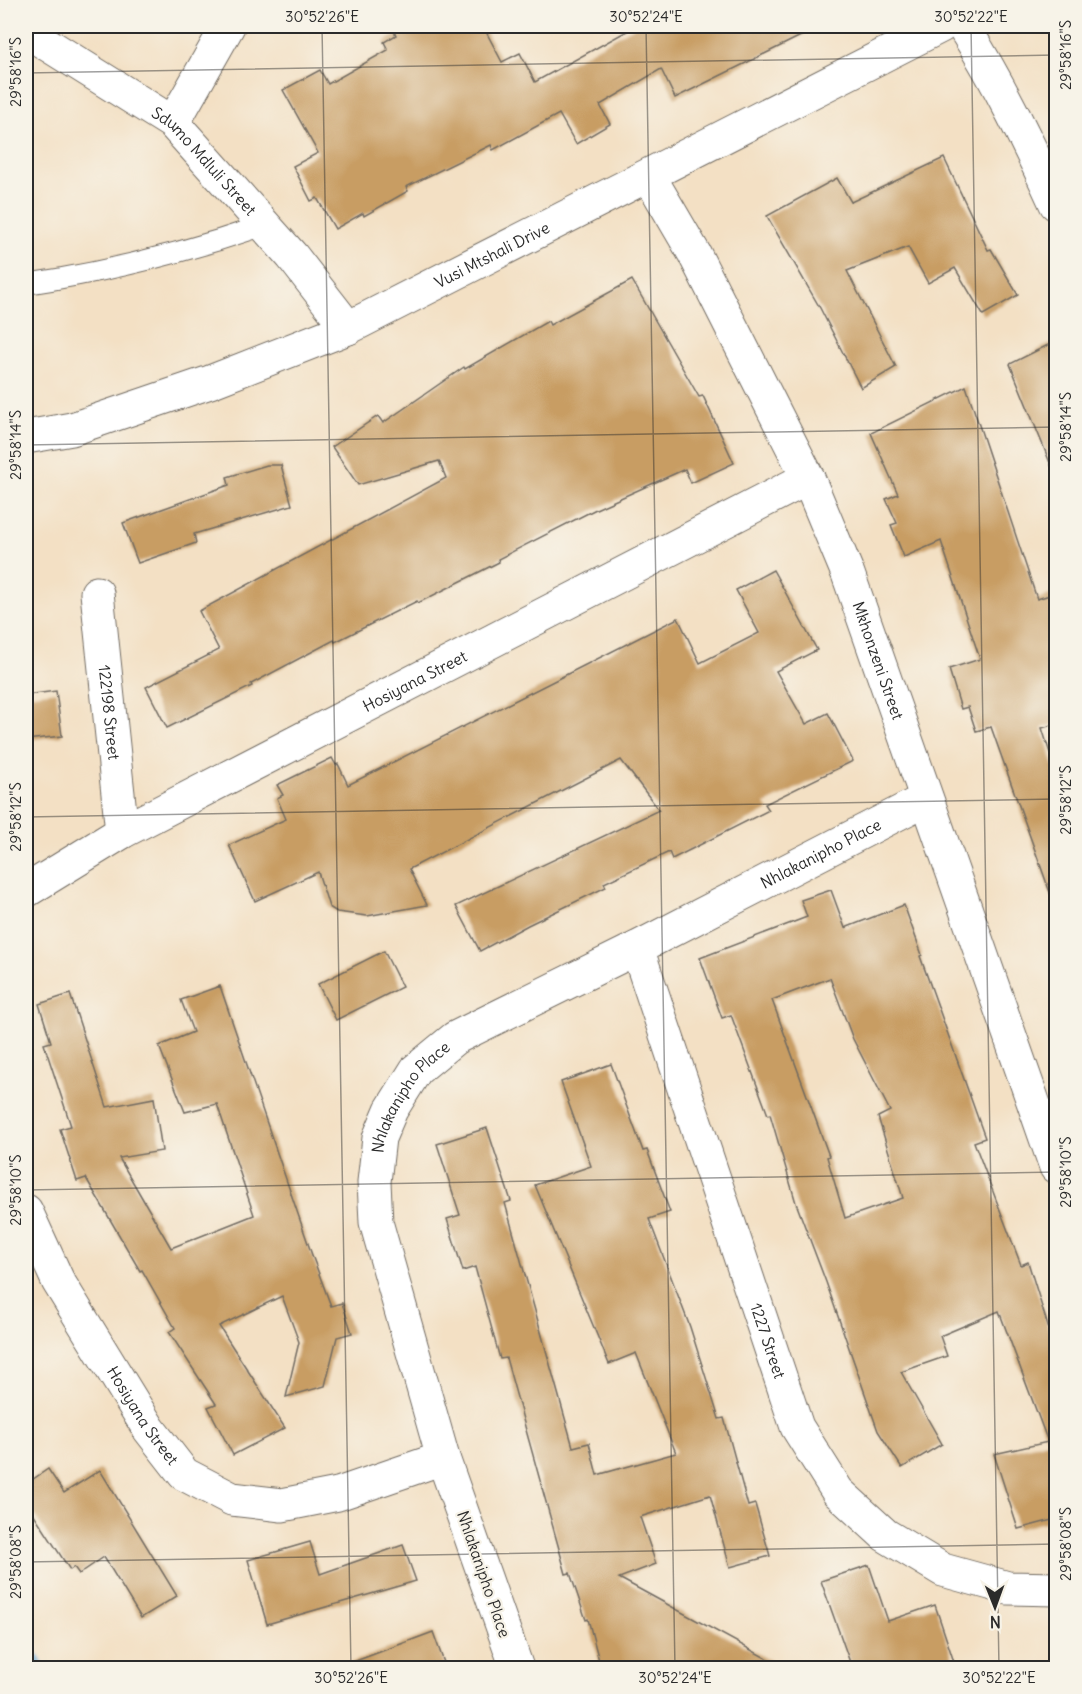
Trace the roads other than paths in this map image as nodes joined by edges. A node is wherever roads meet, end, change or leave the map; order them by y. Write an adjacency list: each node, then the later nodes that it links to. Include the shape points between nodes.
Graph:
1 (228, 26): 5 (street)
2 (941, 26): 6 (street, Vusi Mtshali Drive)
3 (963, 26): 7 (street, via 1015,114)
4 (26, 31): 5 (street, Sdumo Mdluli Street)
5 (173, 123): 8 (street, Sdumo Mdluli Street)
6 (649, 176): 10 (street, Vusi Mtshali Drive); 12 (street, Mkhonzeni Street, via 694,253)
7 (1056, 204)
8 (265, 225): 9 (lane, via 151,260); 10 (street, Sdumo Mdluli Street)
9 (26, 284)
10 (348, 328): 11 (street, Vusi Mtshali Drive, via 210,382 72,429)
11 (26, 437)
12 (808, 478): 14 (street, Mkhonzeni Street, via 848,574); 15 (street, Hosiyana Street)
13 (97, 593): 15 (street, 122198 Street)
14 (926, 799): 17 (street, Nhlakanipho Place); 18 (street, Mkhonzeni Street)
15 (122, 832): 16 (street, Hosiyana Street)
16 (26, 891)
17 (637, 948): 20 (street, Nhlakanipho Place, via 455,1038 416,1070 379,1138 374,1182 376,1222); 21 (street, 1227 Street, via 797,1427 838,1492 885,1535 943,1570 1008,1588)
18 (1056, 1167)
19 (26, 1211): 20 (street, Hosiyana Street, via 58,1281 149,1429 184,1474 232,1499 282,1505 338,1494)
20 (443, 1458): 22 (street, Nhlakanipho Place)
21 (1056, 1589)
22 (517, 1668)

